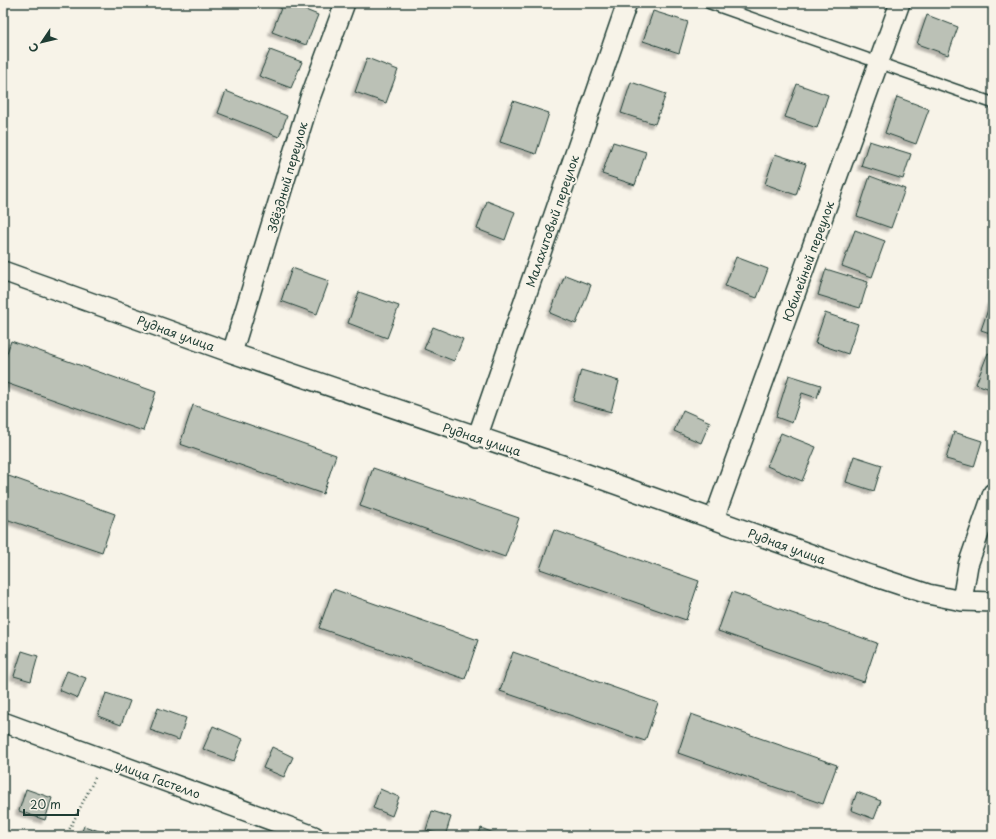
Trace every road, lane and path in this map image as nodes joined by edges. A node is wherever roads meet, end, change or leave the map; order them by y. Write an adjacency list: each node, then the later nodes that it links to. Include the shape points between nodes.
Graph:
1 (345, 3): 8 (street, Звёздный переулок, via 310,98)
2 (627, 3): 9 (street, Малахитовый переулок)
3 (709, 3): 5 (lane)
4 (900, 3): 5 (street, Юбилейный переулок)
5 (879, 62): 6 (lane); 11 (street, Юбилейный переулок)
6 (993, 103)
7 (3, 271): 8 (street, Рудная улица)
8 (232, 353): 9 (street, Рудная улица)
9 (477, 438): 11 (street, Рудная улица, via 562,465)
10 (993, 493): 12 (street, via 968,565)
11 (714, 520): 12 (street, Рудная улица, via 928,594)
12 (962, 601): 13 (street, Рудная улица)
13 (993, 602)
14 (3, 722): 15 (street, улица Гастелло)
15 (104, 759): 16 (path); 17 (street, улица Гастелло)
16 (66, 836)
17 (314, 836)

